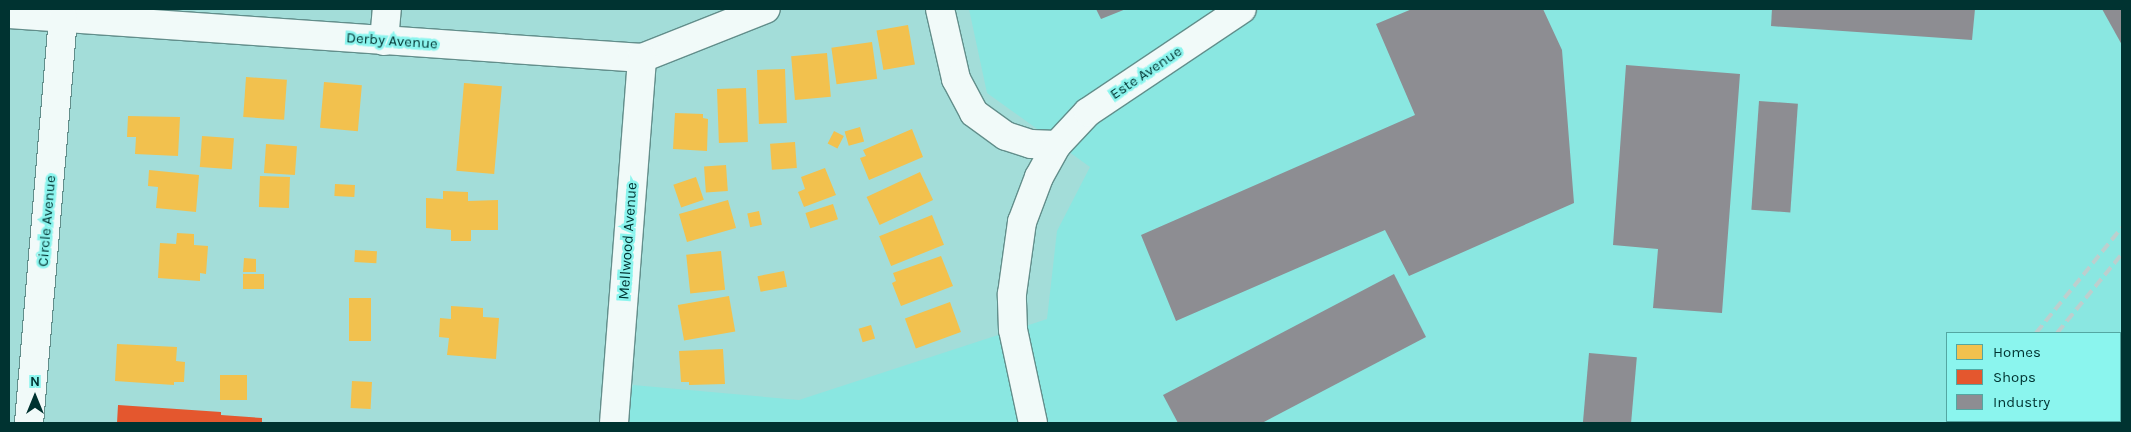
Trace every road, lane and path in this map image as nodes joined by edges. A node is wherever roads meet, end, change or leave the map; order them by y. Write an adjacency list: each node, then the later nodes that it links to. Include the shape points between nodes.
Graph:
1 (386, 9): 7 (street)
2 (766, 9): 8 (street, Derby Avenue)
3 (940, 9): 9 (street, via 956,79 974,113 1006,136 1031,144)
4 (1242, 9): 9 (street, Este Avenue, via 1088,112)
5 (9, 14): 6 (street, Derby Avenue)
6 (64, 18): 7 (street, Derby Avenue); 10 (street, Circle Avenue)
7 (384, 40): 8 (street, Derby Avenue)
8 (642, 58): 11 (street, Mellwood Avenue)
9 (1057, 145): 12 (street, Este Avenue, via 1022,222 1014,267 1013,330)
10 (29, 423)
11 (614, 423)
12 (1032, 423)

